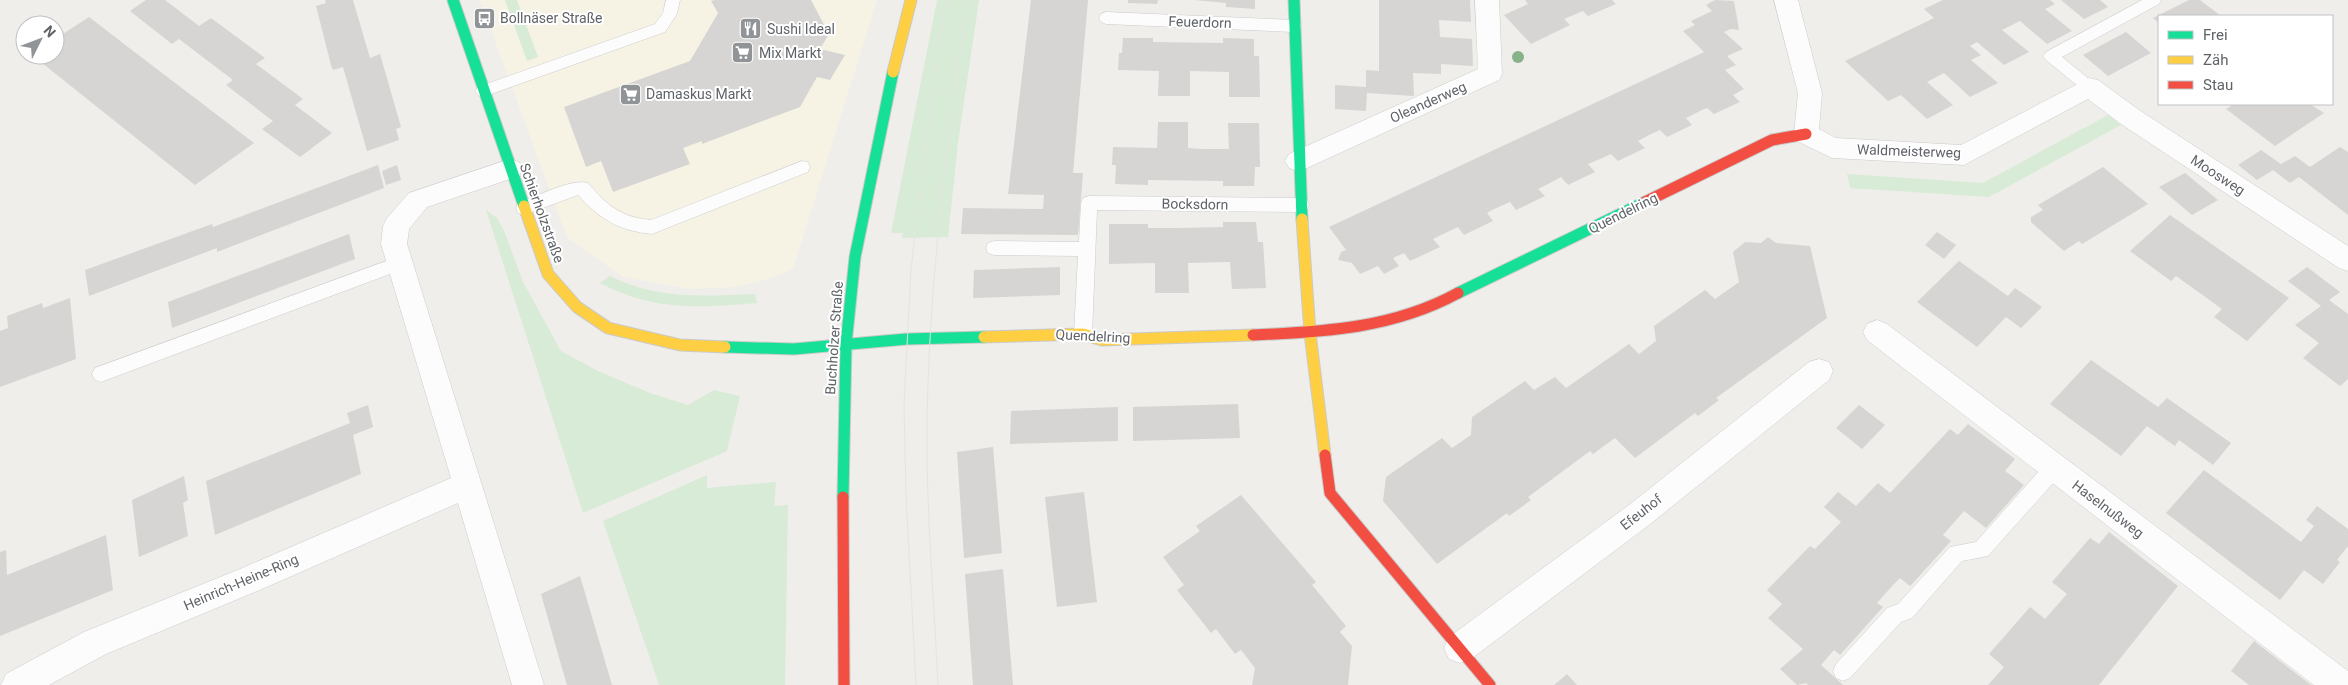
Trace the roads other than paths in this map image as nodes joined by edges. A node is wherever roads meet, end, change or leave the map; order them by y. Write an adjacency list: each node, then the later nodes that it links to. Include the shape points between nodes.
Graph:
1 (452, 0): 11 (street, Schierholzstraße)
2 (673, 0): 11 (lane, via 670,14 660,28)
3 (911, 0): 25 (street, Buchholzer Straße, via 890,83 855,258)
4 (1294, 0): 9 (street)
5 (1487, 0): 13 (street, Oleanderweg, via 1490,74)
6 (1786, 0): 12 (street, via 1810,93)
7 (2154, 0): 10 (lane, via 2051,56)
8 (1106, 18): 9 (lane, Feuerdorn)
9 (1294, 26): 13 (street)
10 (2089, 87): 12 (street, Waldmeisterweg, via 1964,155 1832,148); 20 (street, Moosweg)
11 (483, 91): 15 (street, Schierholzstraße)
12 (1806, 134): 23 (street, Quendelring, via 1772,140 1418,313 1360,328)
13 (1298, 161): 16 (street)
14 (802, 167): 17 (lane, via 652,227 629,226 604,212 582,188)
15 (510, 169): 17 (street, Schierholzstraße); 21 (street, via 418,200 396,226 394,244)
16 (1301, 205): 19 (lane, Bocksdorn, via 1089,203); 23 (street)
17 (524, 208): 25 (street, Schierholzstraße, via 548,274 577,307 608,328 680,345 794,349)
18 (994, 248): 19 (lane)
19 (1087, 248): 24 (lane)
20 (2348, 260)
21 (400, 262): 27 (lane); 29 (street)
22 (1877, 332): 28 (street, Haselnußweg)
23 (1310, 333): 24 (street, Quendelring, via 1102,340); 30 (street, via 1330,493)
24 (1083, 334): 25 (street, Quendelring, via 914,338)
25 (846, 344): 34 (street, Buchholzer Straße, via 842,442)
26 (1819, 371): 30 (street, Efeuhof, via 1639,515)
27 (102, 374)
28 (2055, 468): 31 (lane, via 1981,550 1957,553 1905,611 1894,615); 36 (street, Haselnußweg)
29 (468, 485): 32 (street, Heinrich-Heine-Ring, via 95,642); 33 (street)
30 (1460, 648): 35 (street)
31 (1844, 671)
32 (17, 685)
33 (528, 685)
34 (844, 685)
35 (1490, 685)
36 (2340, 685)

